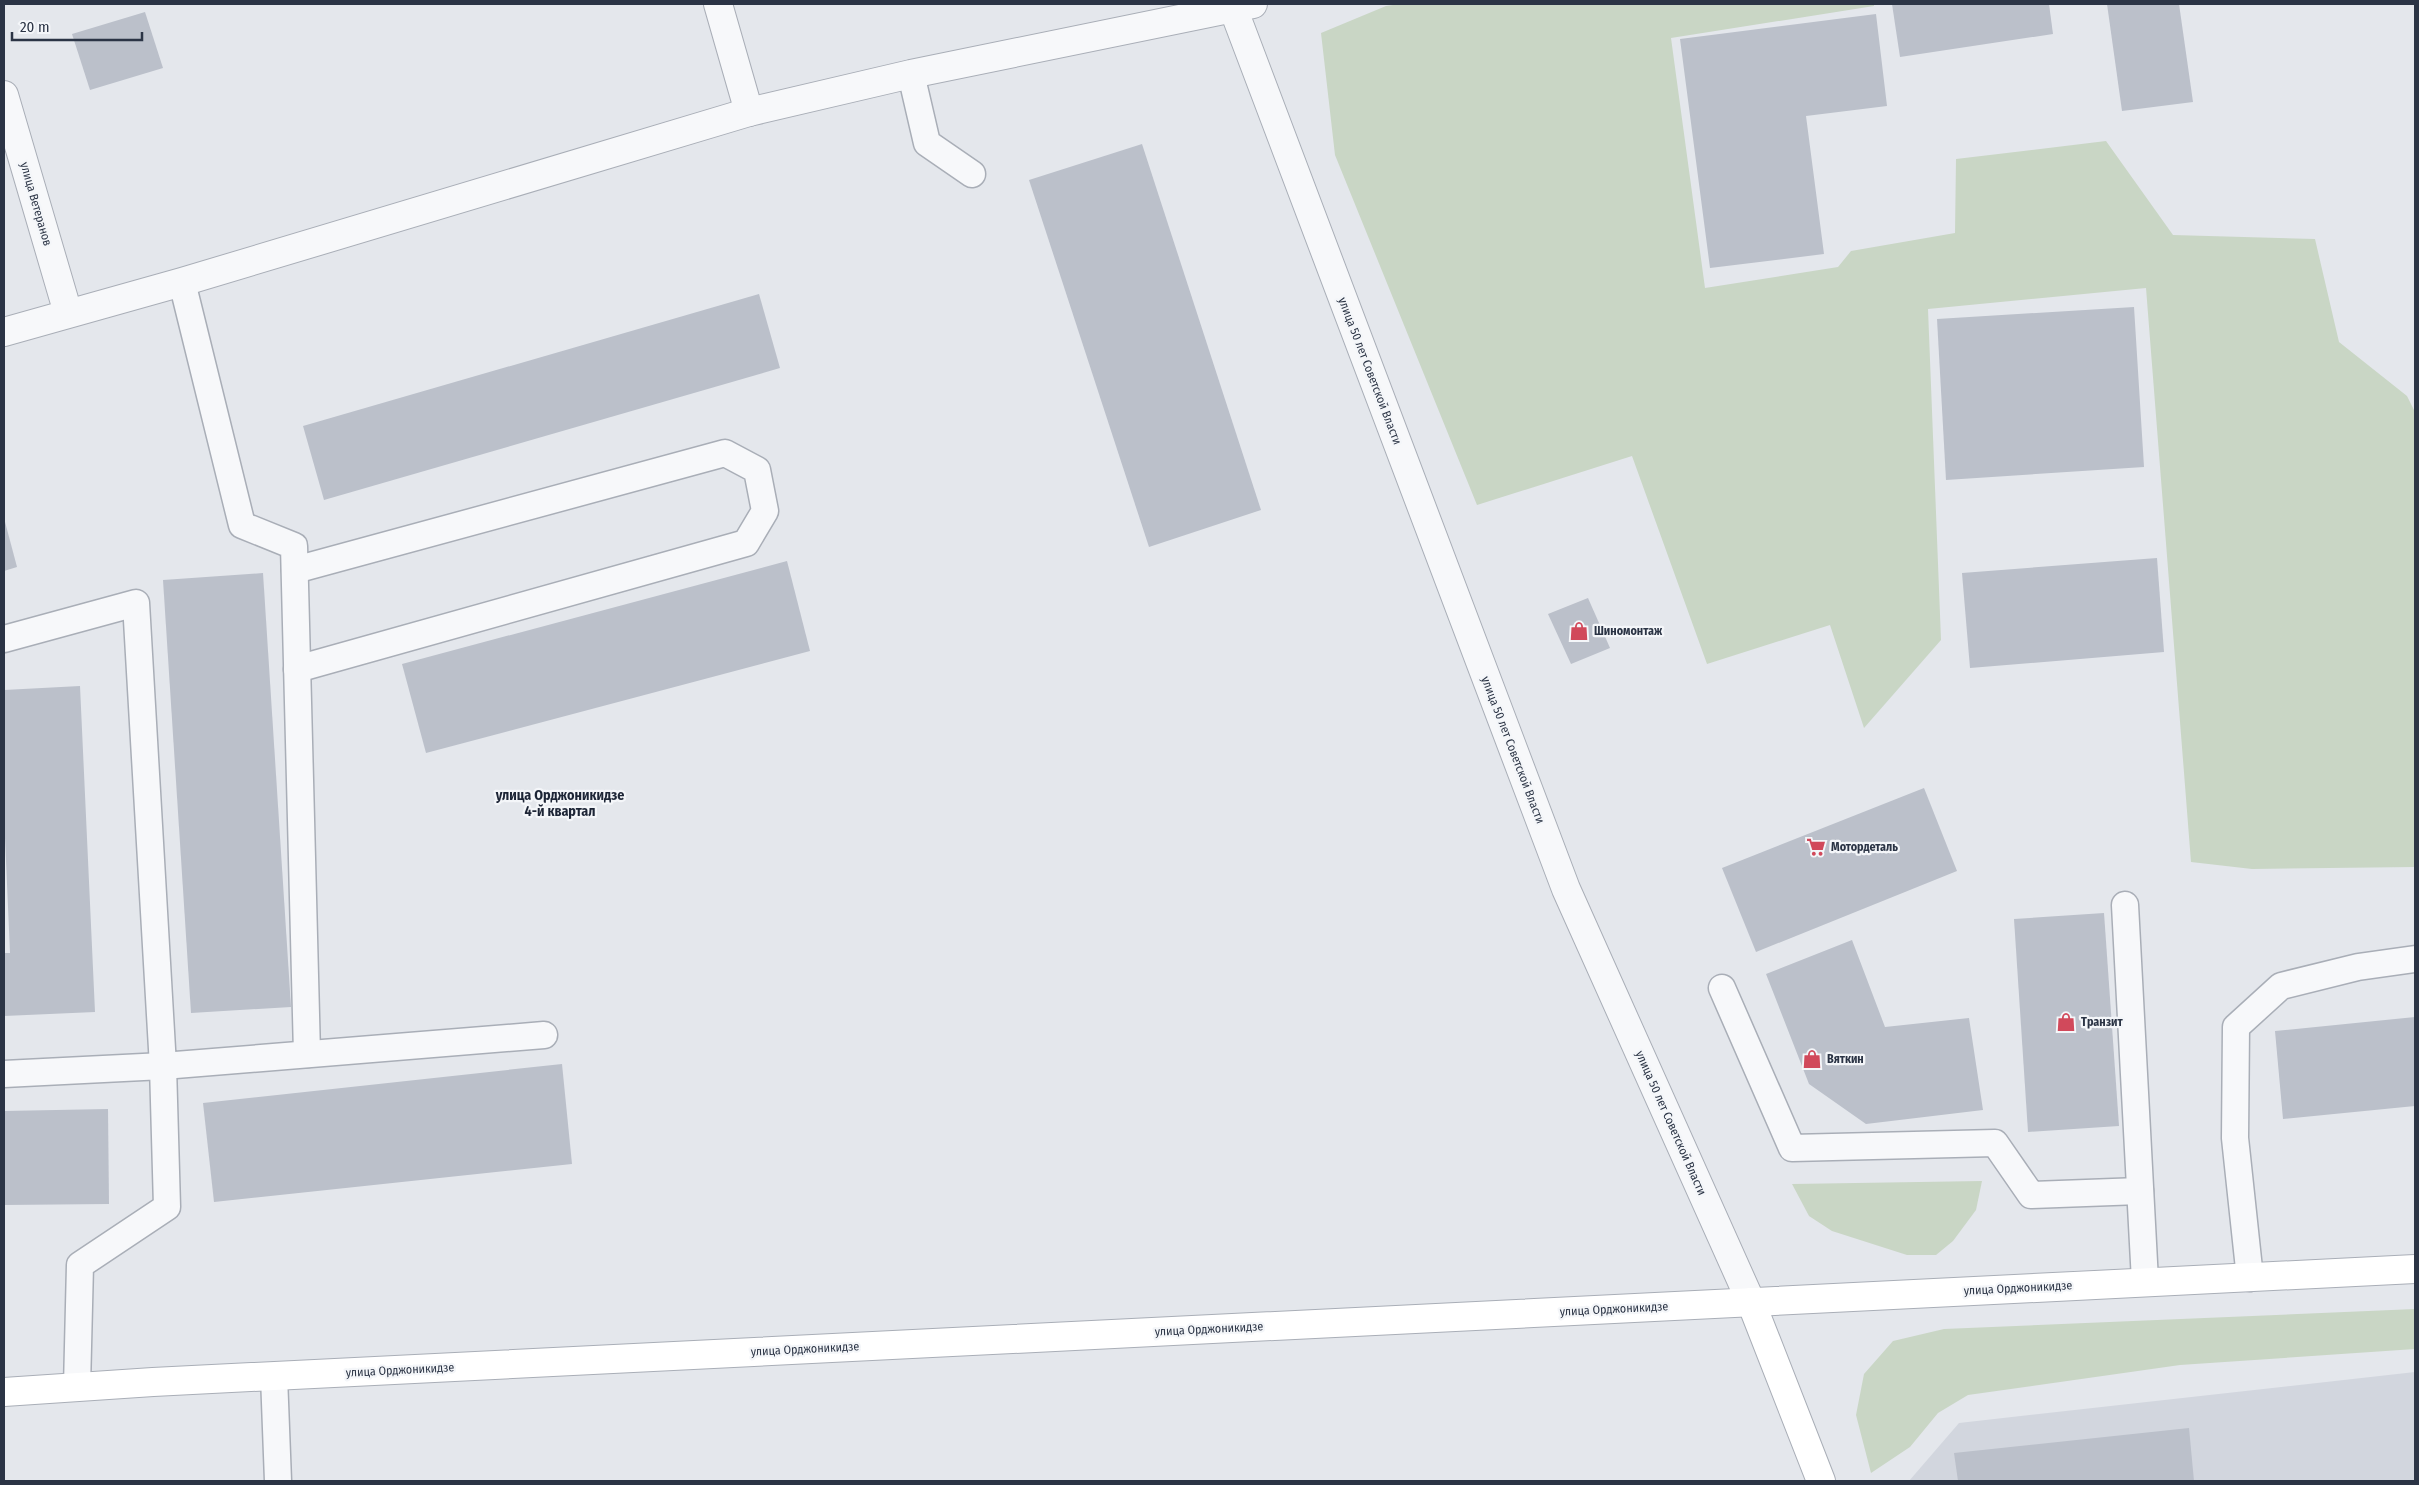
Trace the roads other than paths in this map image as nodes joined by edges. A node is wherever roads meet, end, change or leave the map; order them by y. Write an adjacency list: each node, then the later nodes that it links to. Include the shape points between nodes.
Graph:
1 (718, 4): 5 (street)
2 (1239, 5): 3 (street); 24 (street, улица 50 лет Советской Власти, via 1566,889)
3 (911, 74): 5 (street); 6 (lane, via 927,144)
4 (4, 95): 8 (street, улица Ветеранов)
5 (749, 112): 7 (street)
6 (972, 174)
7 (182, 282): 8 (street); 10 (lane, via 242,525 294,546)
8 (68, 313): 9 (street)
9 (4, 332)
10 (295, 570): 12 (lane); 12 (lane, via 725,453 757,470 765,511 746,543)
11 (4, 639): 18 (lane, via 136,603)
12 (297, 669): 17 (lane)
13 (2125, 905): 20 (lane)
14 (2415, 959): 22 (lane, via 2358,967 2282,986 2236,1027 2235,1138)
15 (1722, 988): 20 (lane, via 1792,1148 1995,1143 2032,1195)
16 (544, 1035): 17 (lane)
17 (307, 1054): 18 (lane)
18 (163, 1066): 19 (lane); 26 (lane, via 167,1207 80,1265)
19 (4, 1074)
20 (2140, 1191): 23 (lane)
21 (2415, 1269): 22 (main road, улица Орджоникидзе)
22 (2250, 1278): 23 (main road, улица Орджоникидзе)
23 (2145, 1281): 24 (main road, улица Орджоникидзе)
24 (1751, 1302): 25 (main road, улица Орджоникидзе); 29 (main road, улица 50 лет Советской Власти)
25 (274, 1376): 26 (main road, улица Орджоникидзе); 28 (lane)
26 (77, 1387): 27 (main road, улица Орджоникидзе)
27 (4, 1392)
28 (278, 1481)
29 (1821, 1481)

